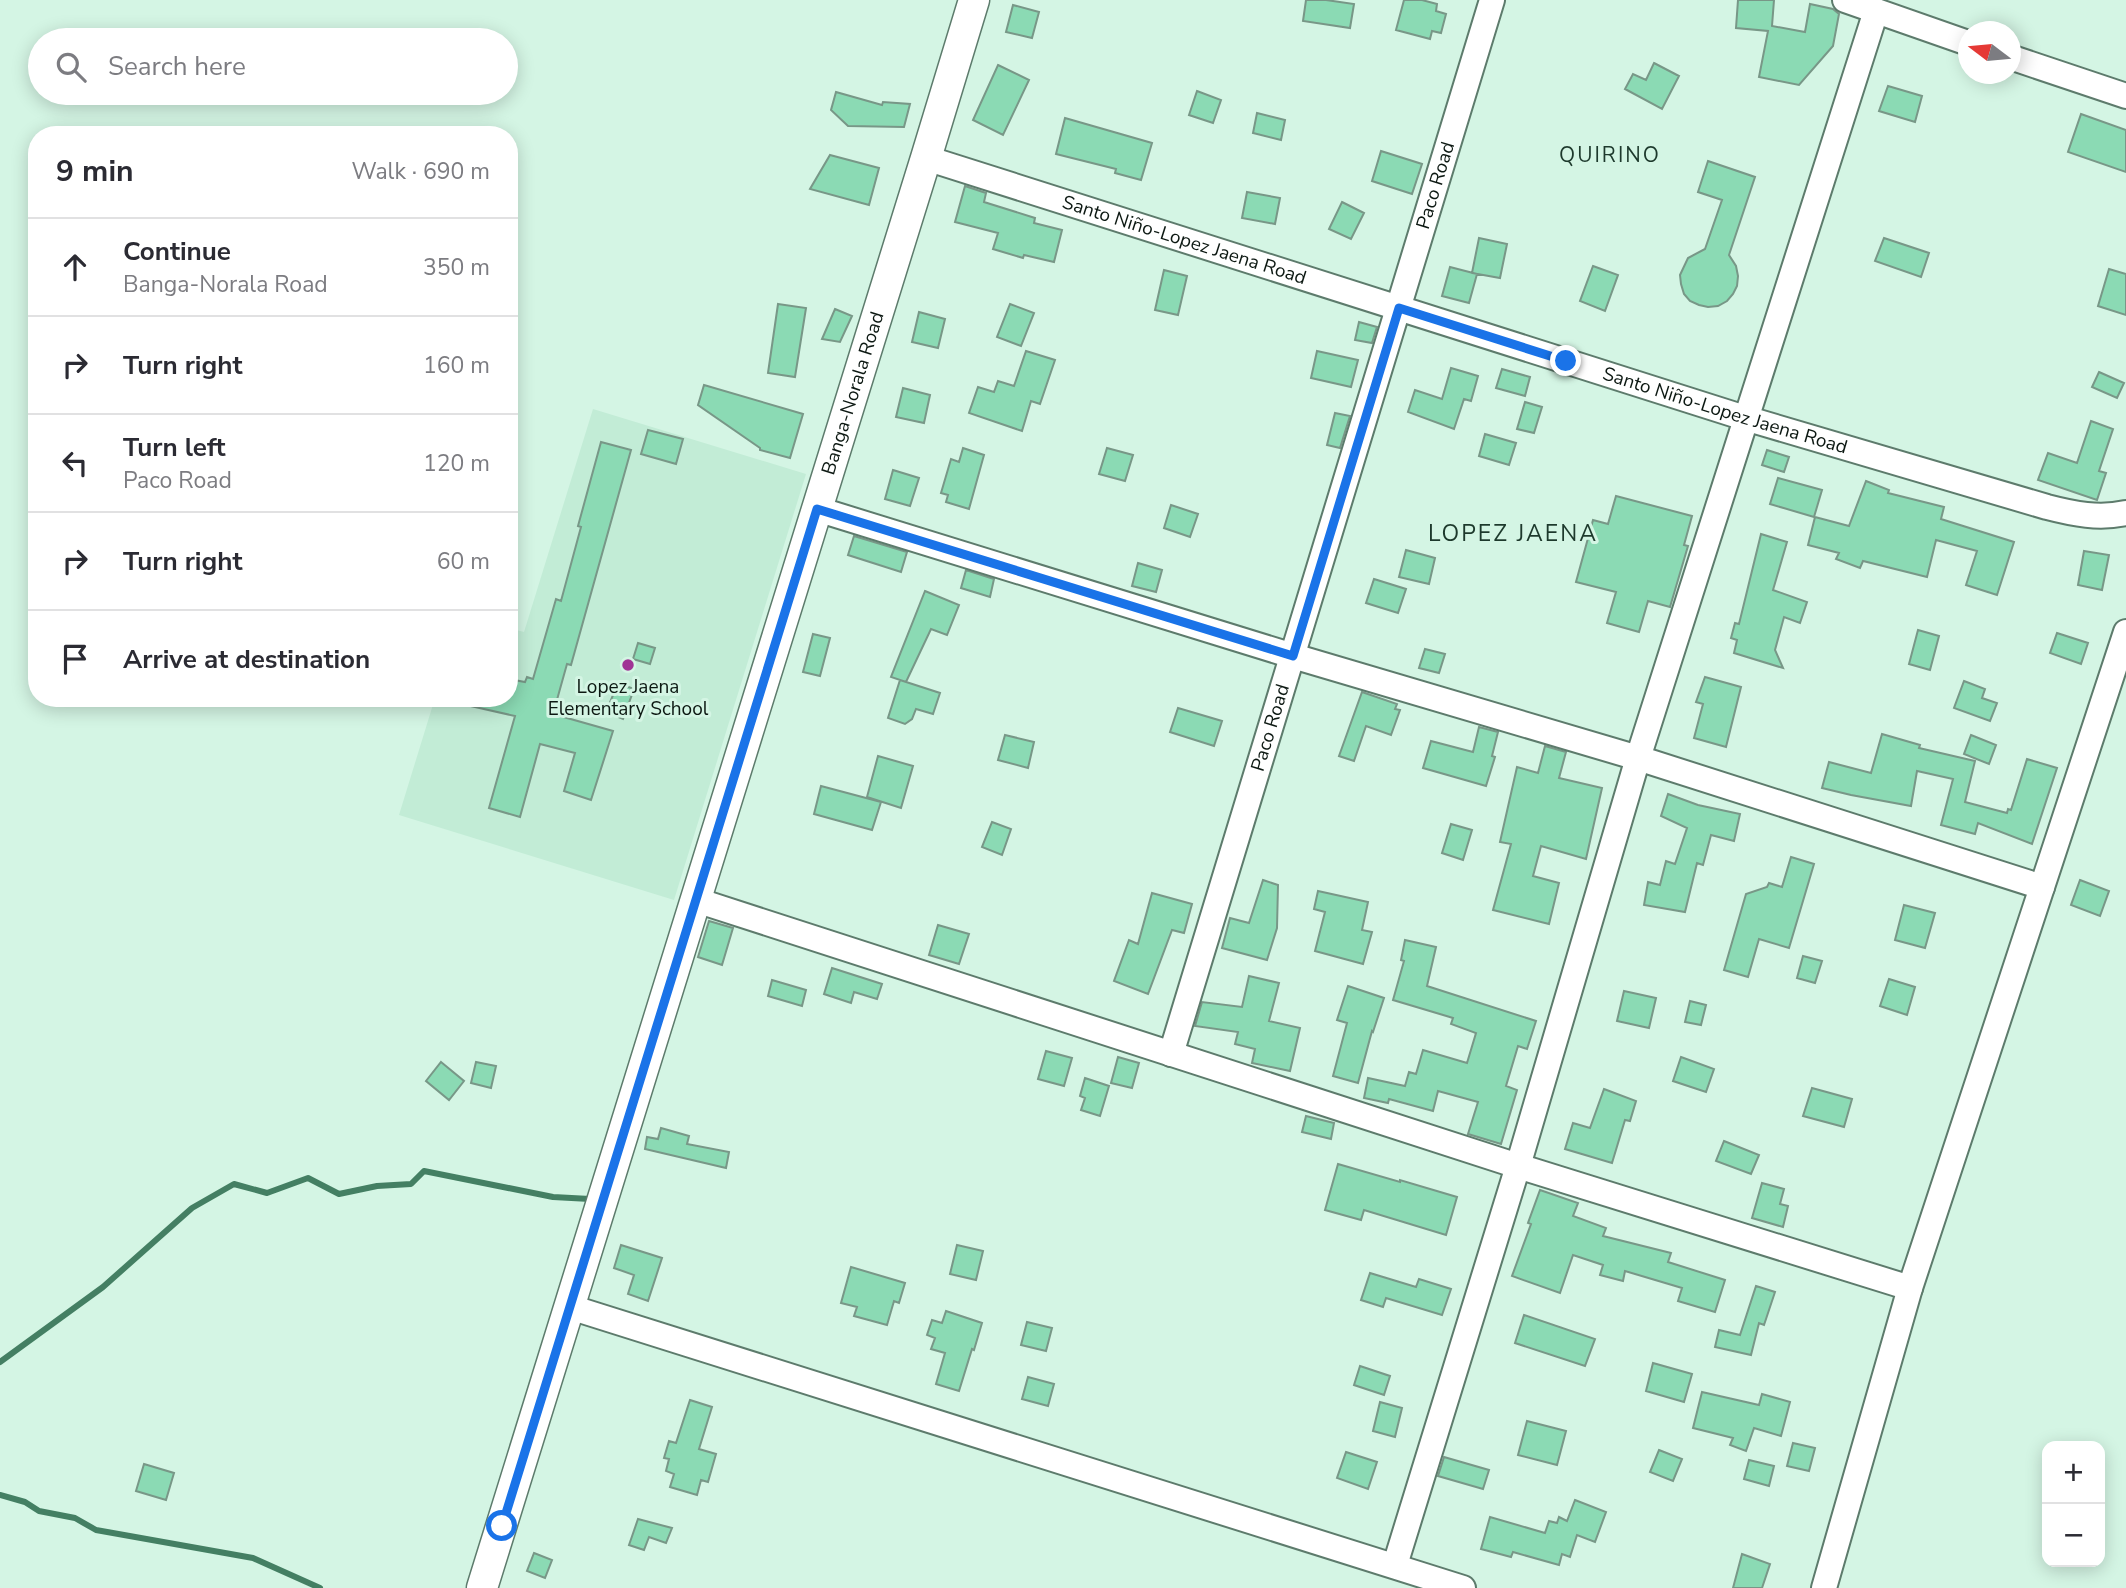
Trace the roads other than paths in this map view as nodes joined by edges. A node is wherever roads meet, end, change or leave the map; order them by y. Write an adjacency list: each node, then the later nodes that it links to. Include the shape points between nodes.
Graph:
1 (974, 0): 8 (main road, Banga-Norala Road)
2 (1492, 0): 9 (street, Paco Road)
3 (1845, 0): 4 (street)
4 (1876, 11): 5 (street); 10 (street)
5 (1958, 39)
6 (2021, 60): 7 (street)
7 (2126, 96)
8 (926, 158): 9 (street, Santo Niño-Lopez Jaena Road); 11 (main road, Banga-Norala Road)
9 (1399, 308): 10 (street, Santo Niño-Lopez Jaena Road); 14 (street, Paco Road)
10 (1745, 418): 12 (street, Santo Niño-Lopez Jaena Road, via 2068,513 2110,517); 15 (street)
11 (817, 509): 14 (street); 17 (main road, Banga-Norala Road)
12 (2126, 513)
13 (2126, 632): 16 (street)
14 (1293, 656): 15 (street); 18 (street, Paco Road)
15 (1638, 758): 16 (street); 19 (street)
16 (2042, 887): 20 (street)
17 (696, 900): 18 (street); 21 (main road, Banga-Norala Road)
18 (1171, 1054): 19 (street)
19 (1518, 1166): 20 (street); 22 (street)
20 (1910, 1288): 25 (street)
21 (570, 1307): 22 (street); 23 (main road, Banga-Norala Road)
22 (1395, 1565): 24 (street)
23 (482, 1588)
24 (1463, 1588)
25 (1825, 1588)

